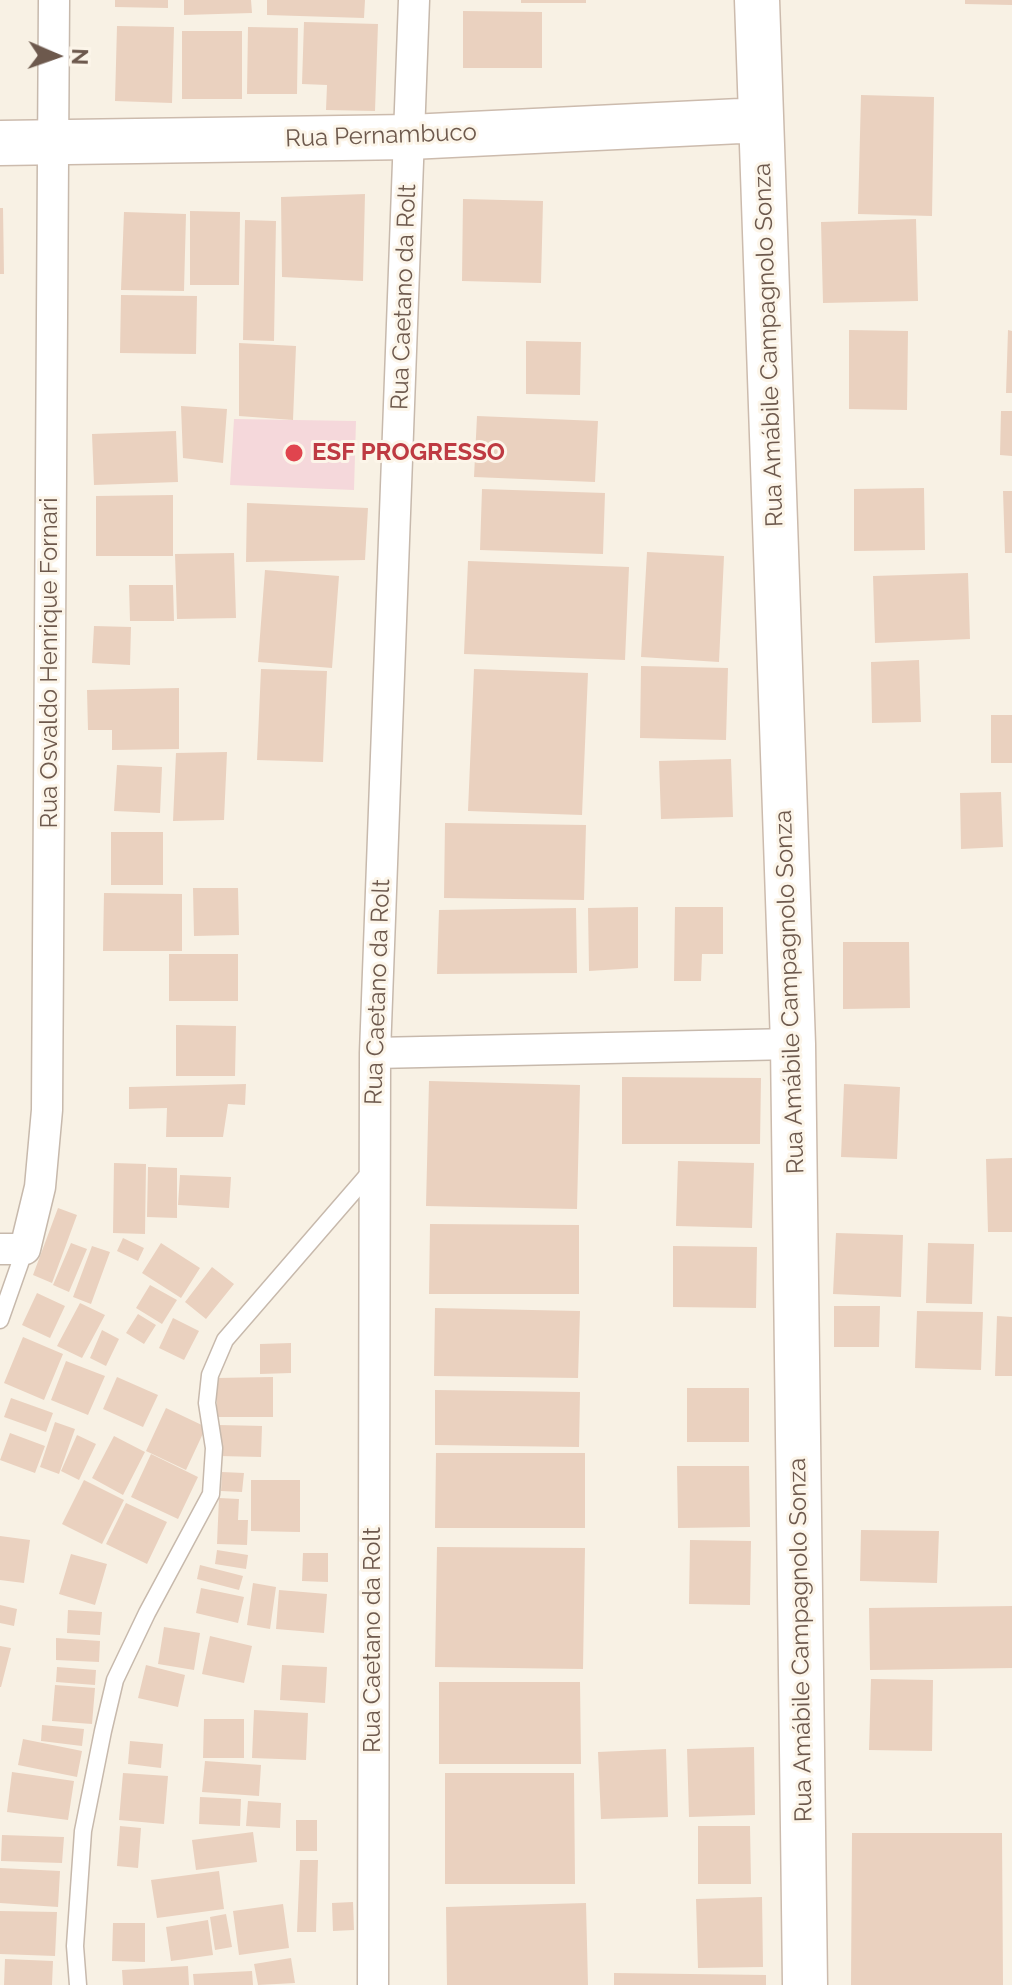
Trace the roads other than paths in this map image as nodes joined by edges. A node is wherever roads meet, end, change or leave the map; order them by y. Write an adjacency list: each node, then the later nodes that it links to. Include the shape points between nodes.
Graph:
1 (54, 0): 7 (street, Rua Osvaldo Henrique Fornari)
2 (414, 0): 5 (street, Rua Caetano da Rolt)
3 (764, 12): 4 (street, Rua Amábile Campagnolo Sonza)
4 (761, 120): 5 (street, Rua Pernambuco); 8 (street, Rua Amábile Campagnolo Sonza)
5 (410, 137): 7 (street, Rua Pernambuco); 9 (street, Rua Caetano da Rolt)
6 (0, 143): 7 (street, Rua Pernambuco)
7 (54, 143): 11 (street, Rua Osvaldo Henrique Fornari, via 47,1110 40,1187)
8 (793, 1044): 9 (street); 15 (street, Rua Amábile Campagnolo Sonza)
9 (375, 1053): 10 (street, Rua Caetano da Rolt)
10 (373, 1168): 13 (lane, via 225,1340 210,1375 211,1494 115,1680 103,1731 83,1831 75,1946); 14 (street, Rua Caetano da Rolt)
11 (12, 1249): 12 (lane, Rua Osvaldo Henrique Fornari)
12 (0, 1320)
13 (78, 1985)
14 (373, 1985)
15 (805, 1985)

